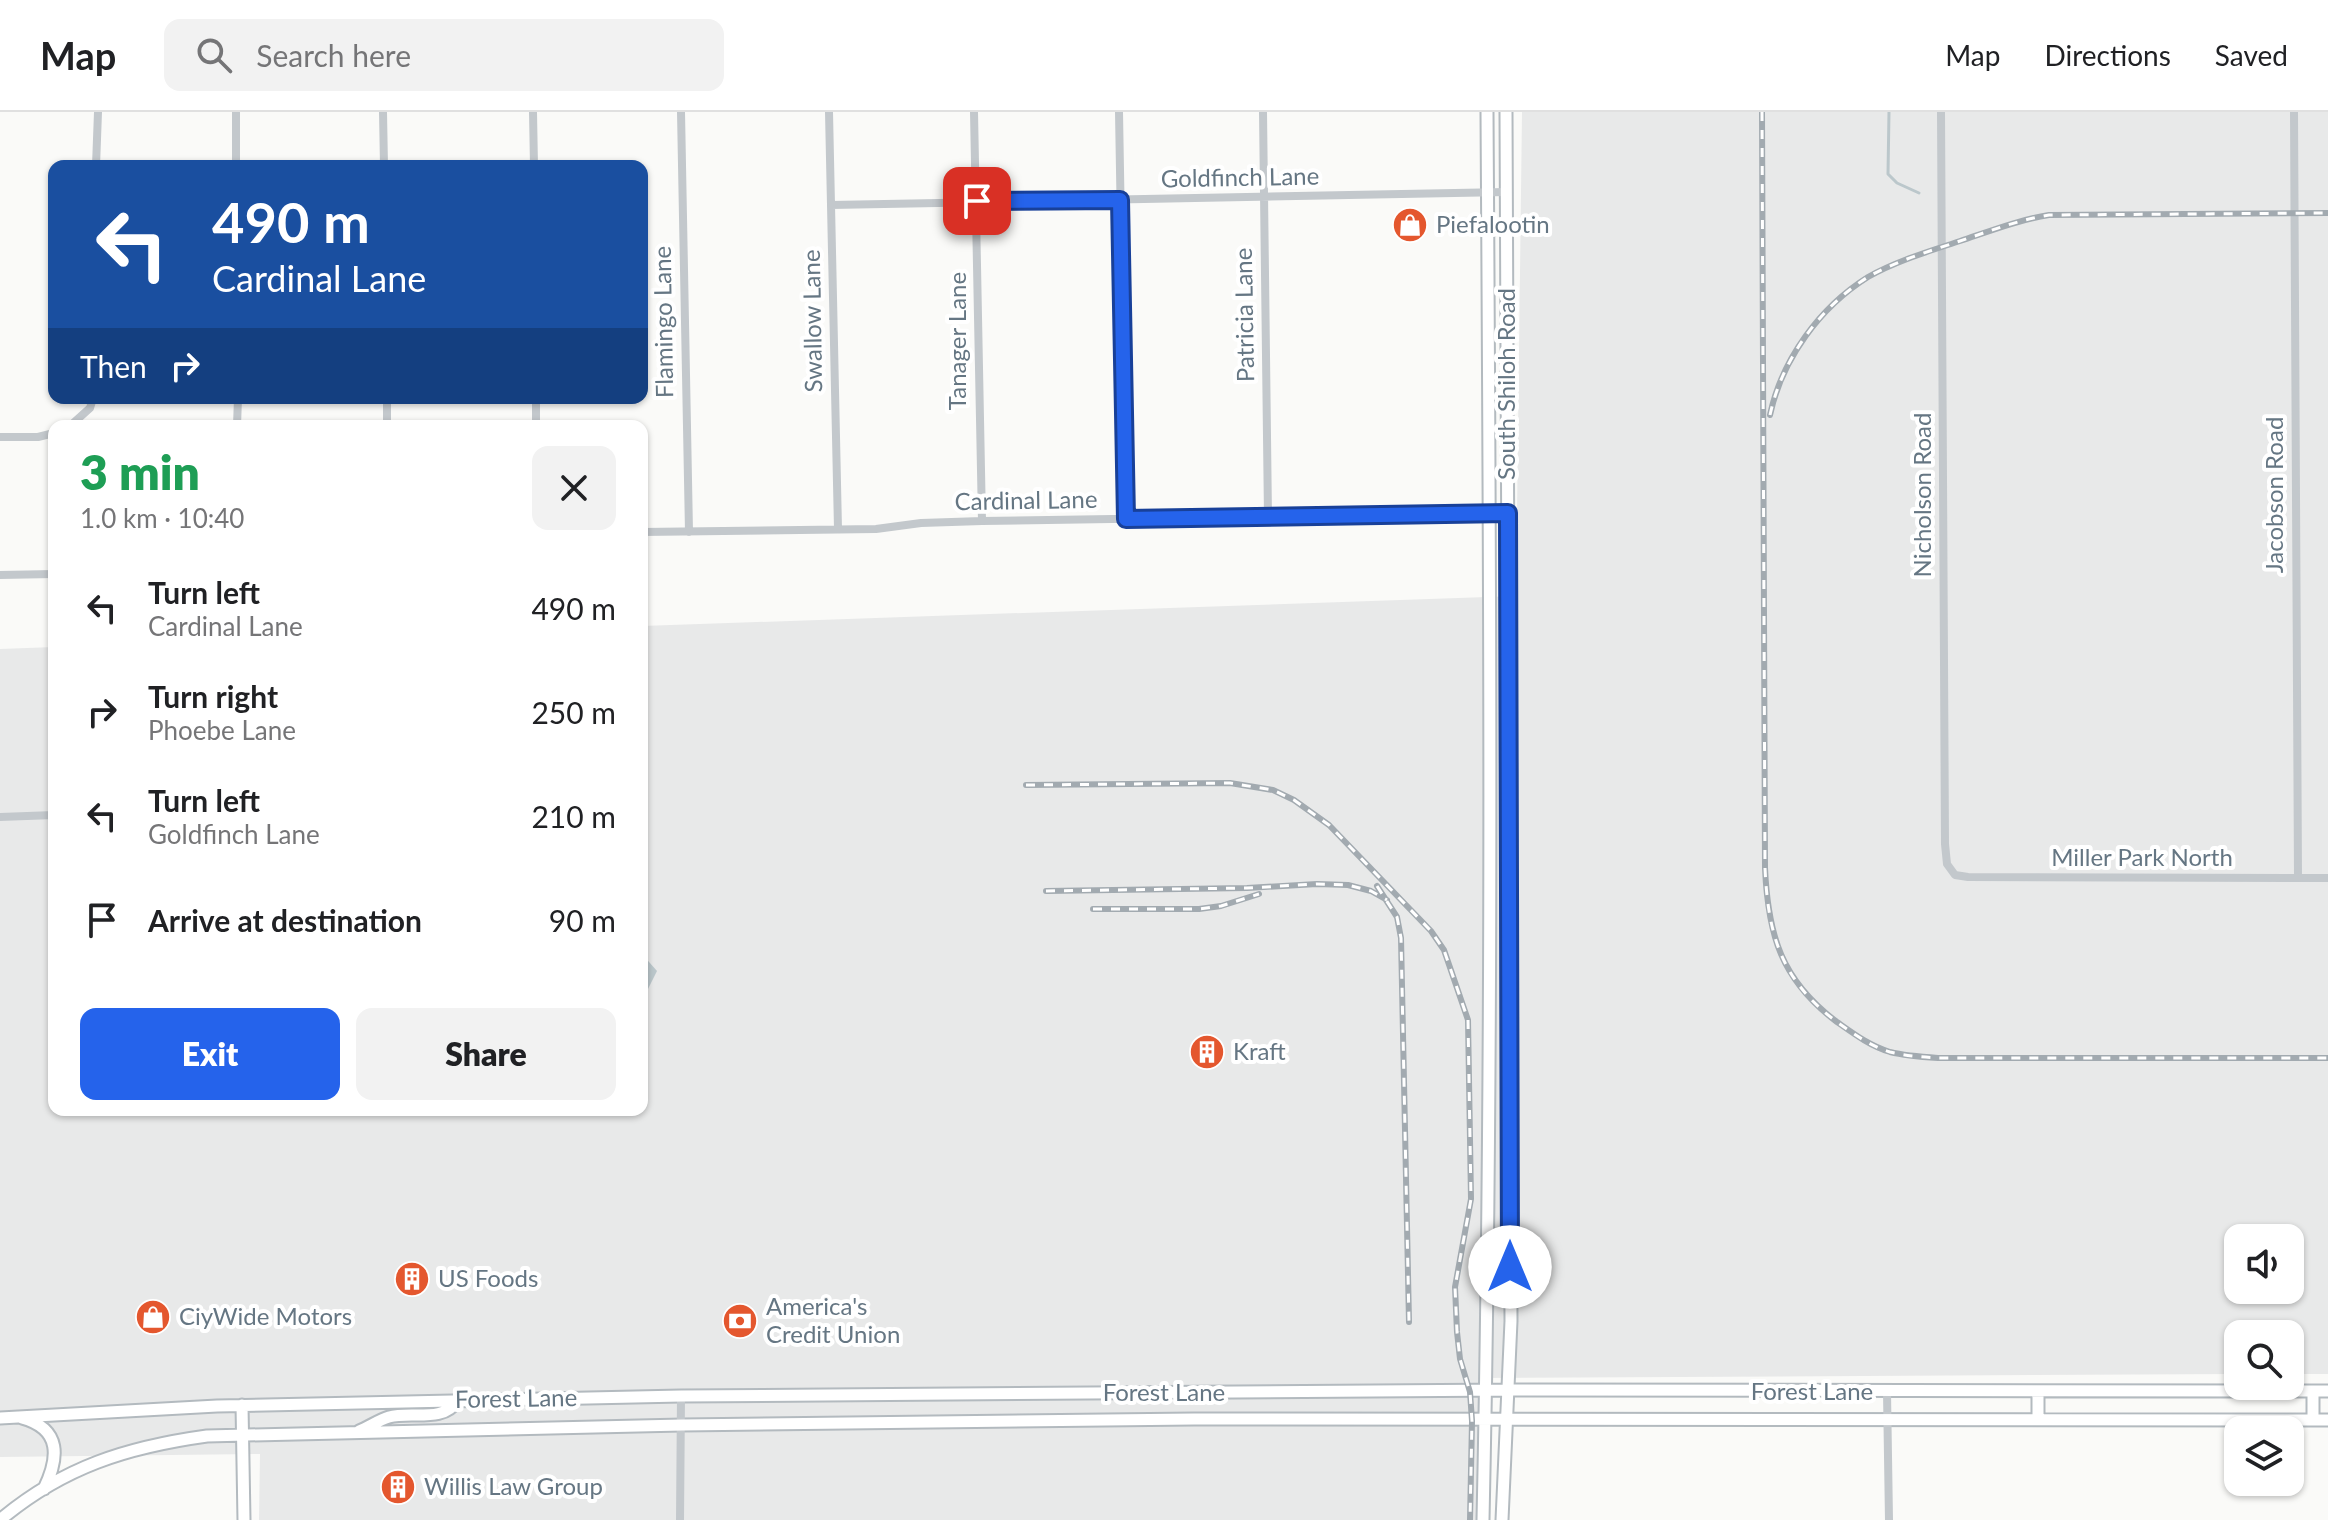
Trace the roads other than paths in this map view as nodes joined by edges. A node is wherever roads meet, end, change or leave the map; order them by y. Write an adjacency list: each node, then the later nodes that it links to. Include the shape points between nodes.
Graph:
1 (98, 112): 14 (street)
2 (236, 112): 15 (street)
3 (383, 112): 16 (street)
4 (533, 112): 17 (street)
5 (681, 112): 35 (street, Flamingo Lane)
6 (829, 112): 23 (street, Swallow Lane)
7 (974, 112): 22 (street, Tanager Lane)
8 (1119, 112): 21 (street)
9 (1263, 112): 20 (street, Patricia Lane)
10 (1487, 112): 18 (main road, South Shiloh Road)
11 (1506, 112): 19 (main road, South Shiloh Road)
12 (1941, 112): 40 (street, Nicholson Road, via 1945,844 1947,864)
13 (2294, 112): 41 (street, Jacobson Road)
14 (96, 160)
15 (236, 160)
16 (384, 160)
17 (534, 160)
18 (1487, 192): 19 (street, Goldfinch Lane); 20 (street, Goldfinch Lane); 29 (main road, South Shiloh Road)
19 (1507, 192): 28 (main road, South Shiloh Road)
20 (1264, 197): 21 (street, Goldfinch Lane); 30 (street, Patricia Lane)
21 (1120, 200): 22 (street, Goldfinch Lane); 31 (street)
22 (977, 201): 23 (street, Goldfinch Lane); 32 (street, Tanager Lane)
23 (831, 205): 33 (street, Swallow Lane)
24 (91, 404): 25 (street)
25 (77, 420)
26 (48, 434): 27 (street)
27 (0, 437)
28 (1508, 513): 29 (street, Cardinal Lane); 43 (main road, South Shiloh Road)
29 (1491, 514): 30 (street, Cardinal Lane); 44 (main road, South Shiloh Road)
30 (1268, 517): 31 (street, Cardinal Lane)
31 (1126, 519): 32 (street, Cardinal Lane)
32 (982, 521): 33 (street, Cardinal Lane)
33 (838, 529): 35 (street, Cardinal Lane)
34 (648, 532): 35 (street, Cardinal Lane)
35 (689, 532)
36 (48, 574): 37 (street)
37 (0, 575)
38 (48, 815): 39 (street)
39 (0, 817)
40 (1955, 875): 41 (street, Miller Park North)
41 (2298, 878): 42 (street, Miller Park North)
42 (2328, 878)
43 (1509, 1390): 44 (main road, Forest Lane); 47 (main road, Forest Lane); 54 (main road, South Shiloh Road)
44 (1488, 1391): 49 (main road, Forest Lane); 55 (main road, South Shiloh Road)
45 (2313, 1391): 46 (main road, Forest Lane); 48 (main road, Forest Lane); 58 (main road)
46 (2328, 1391)
47 (1887, 1392): 48 (main road, Forest Lane); 56 (street)
48 (2038, 1392): 57 (main road)
49 (681, 1396): 50 (main road, Forest Lane); 60 (street)
50 (457, 1401): 51 (main road, Forest Lane); 61 (main road, via 444,1412 390,1417)
51 (242, 1405): 52 (main road, Forest Lane); 62 (main road)
52 (18, 1417): 53 (main road, Forest Lane); 63 (main road, via 44,1429 54,1444 54,1470)
53 (0, 1418)
54 (1508, 1419): 55 (main road, Forest Lane); 56 (main road, Forest Lane); 68 (main road, South Shiloh Road)
55 (1486, 1420): 60 (main road, Forest Lane); 67 (main road, South Shiloh Road)
56 (1888, 1420): 57 (main road, Forest Lane); 69 (street)
57 (2038, 1420): 58 (main road, Forest Lane)
58 (2313, 1420): 59 (main road, Forest Lane)
59 (2328, 1420)
60 (682, 1425): 61 (main road, Forest Lane); 66 (street)
61 (355, 1433): 62 (main road, Forest Lane)
62 (243, 1436): 63 (main road, Forest Lane, via 207,1436 132,1449); 65 (main road)
63 (44, 1489): 64 (main road, Forest Lane)
64 (0, 1520)
65 (244, 1520)
66 (680, 1520)
67 (1483, 1520)
68 (1502, 1520)
69 (1889, 1520)

